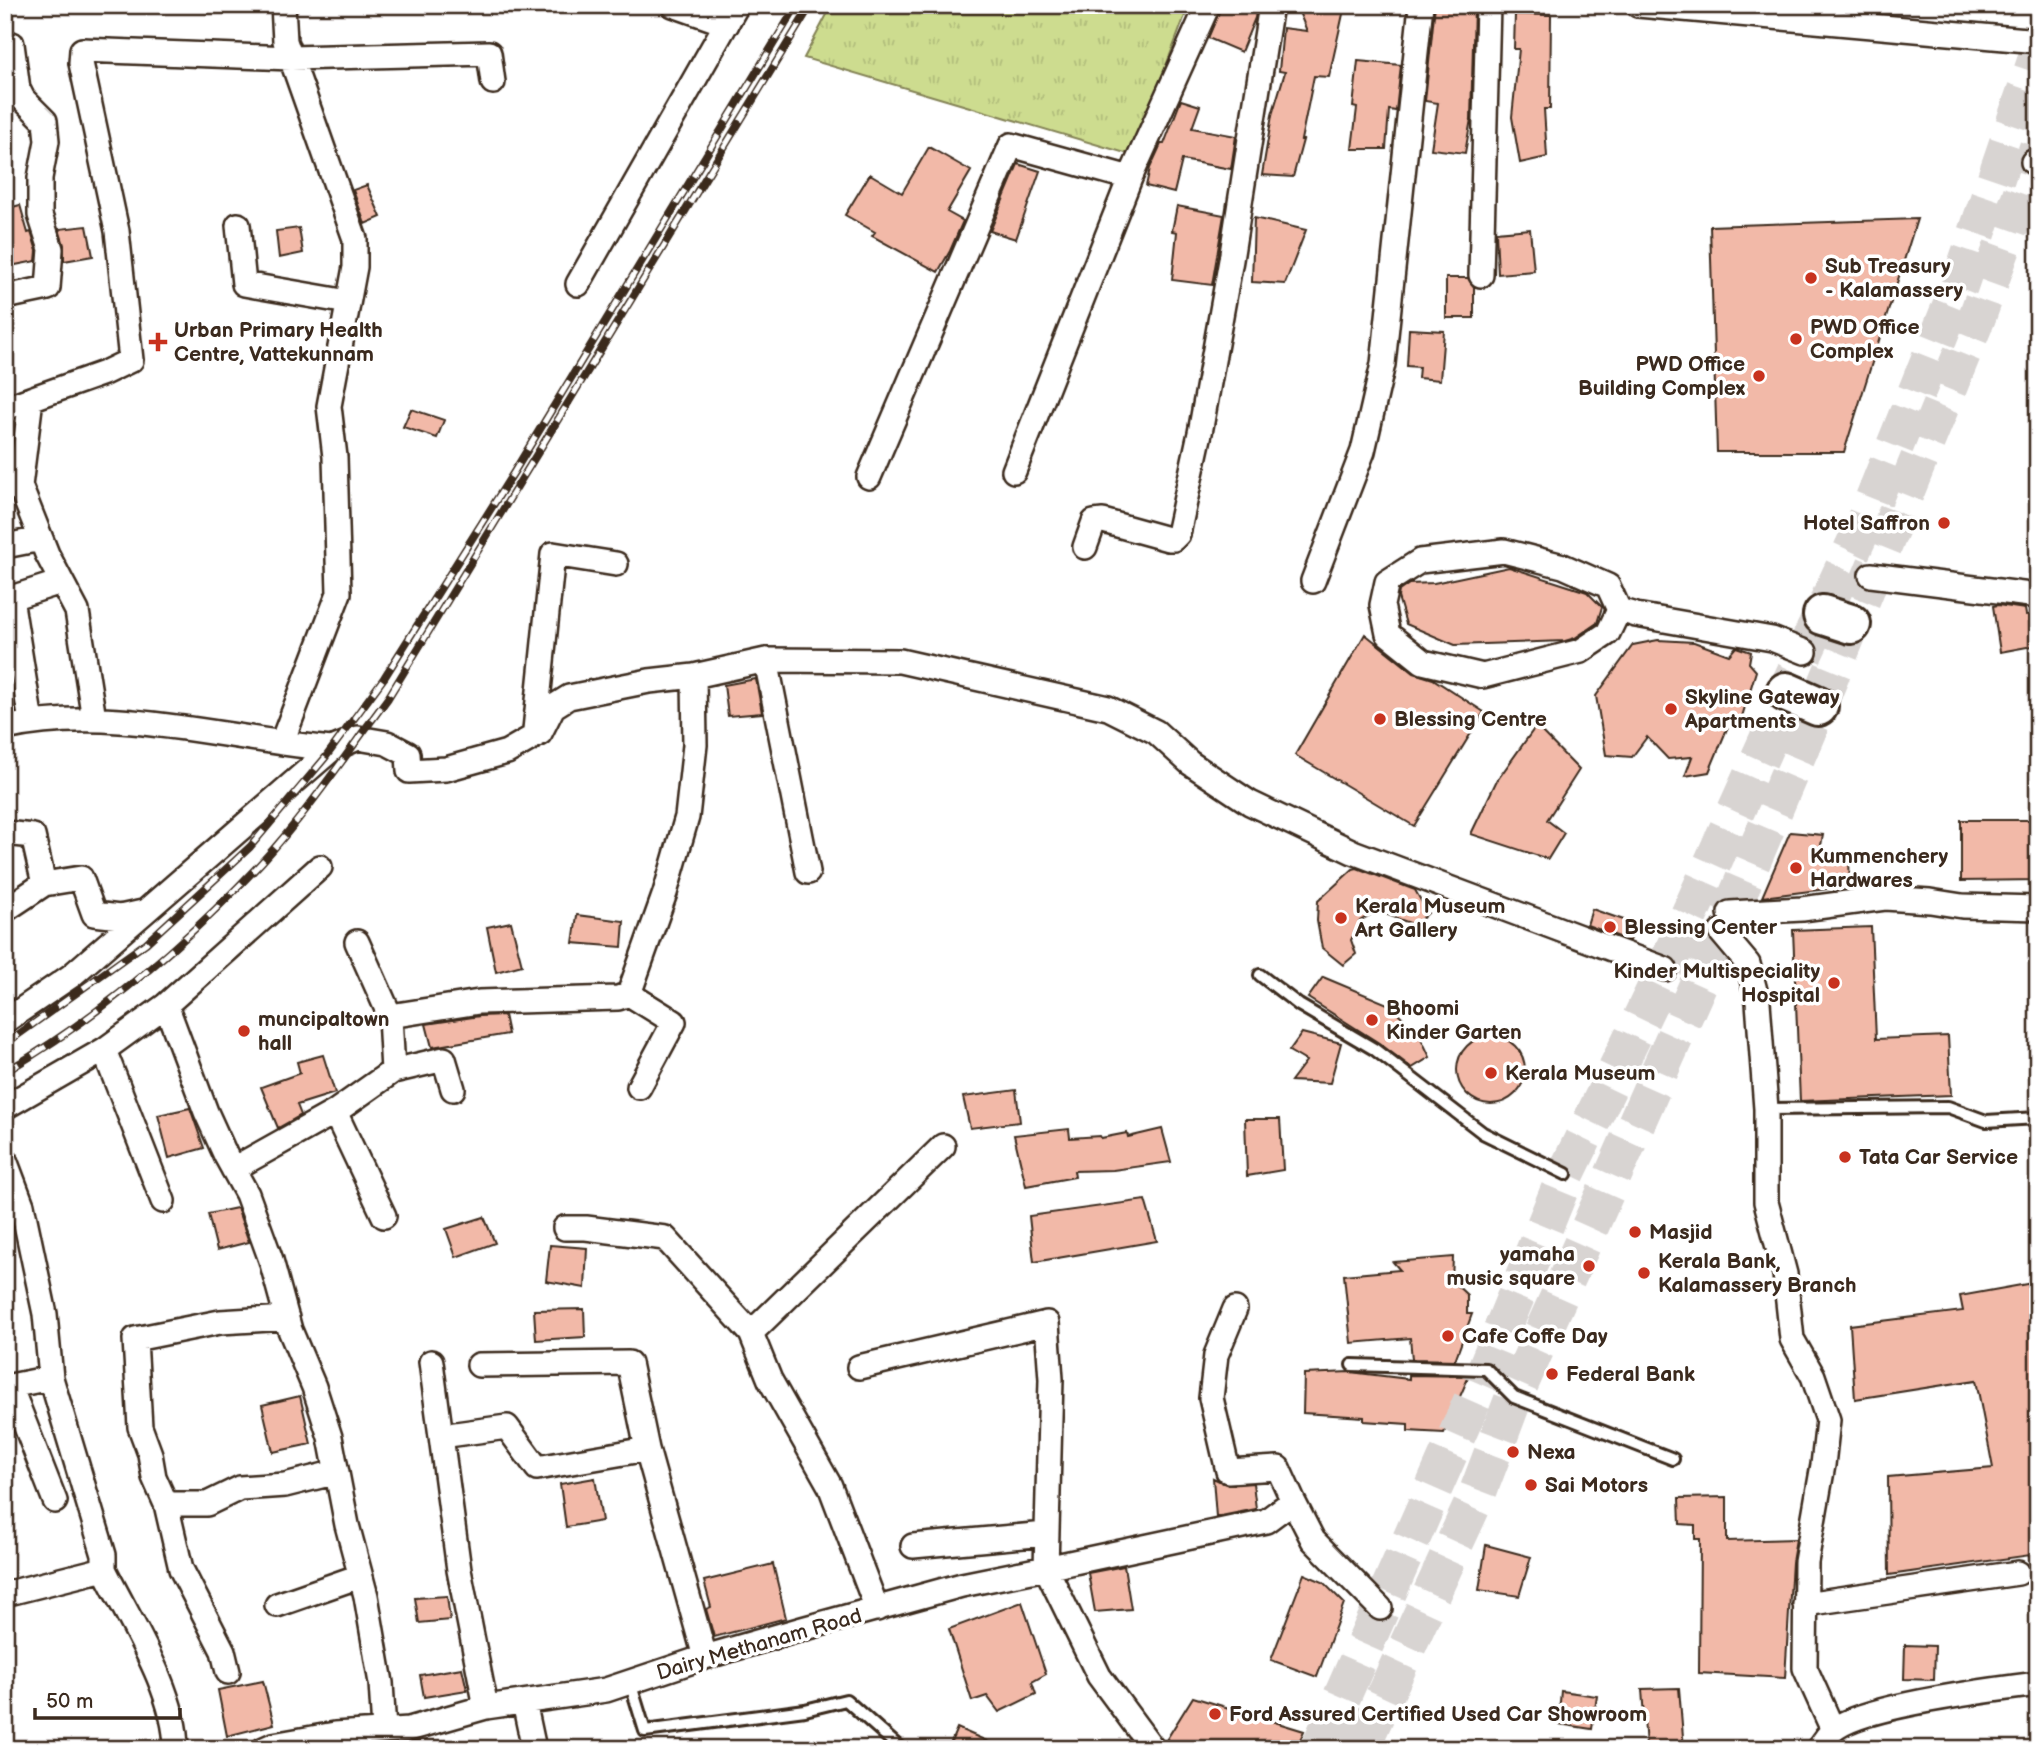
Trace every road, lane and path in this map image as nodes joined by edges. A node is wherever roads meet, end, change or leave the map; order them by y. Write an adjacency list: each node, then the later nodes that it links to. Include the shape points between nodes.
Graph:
1 (283, 5): 11 (street)
2 (673, 5): 8 (street)
3 (1208, 5): 13 (street)
4 (1271, 5): 26 (street, via 1229,273 1178,534 1168,539 1111,522 1094,522)
5 (1421, 5): 29 (street, via 1383,364 1363,451)
6 (1488, 5): 15 (street)
7 (1638, 5): 9 (street)
8 (732, 15): 16 (street)
9 (2038, 41)
10 (5, 42): 17 (street, via 12,44 23,99 45,121 40,215 51,249 48,288)
11 (291, 58): 12 (street, via 489,53); 18 (street, via 355,240); 19 (street, via 82,50 117,231 131,360)
12 (493, 82)
13 (1130, 178): 21 (street); 22 (street, via 1011,145)
14 (238, 225): 18 (street, via 244,284)
15 (1481, 275)
16 (579, 284)
17 (5, 297)
18 (348, 302): 41 (street, via 329,406 339,593)
19 (31, 399): 20 (street); 23 (street)
20 (5, 408)
21 (1014, 471)
22 (869, 477)
23 (12, 487): 24 (street)
24 (41, 539): 25 (street); 30 (street)
25 (5, 546)
26 (1085, 547)
27 (616, 565): 40 (street, via 553,554)
28 (1871, 575): 31 (street)
29 (1312, 581)
30 (61, 582): 32 (street); 37 (street, via 77,611)
31 (2038, 596)
32 (8, 598): 38 (street)
33 (1619, 610): 33 (street, via 1608,586 1563,566 1504,551 1420,561 1387,582 1382,605 1388,634 1423,662 1483,676 1581,651 1608,633); 34 (street, via 1772,639)
34 (1805, 652)
35 (766, 660): 36 (street); 45 (street); 51 (street, via 900,661 1108,708 1156,732 1190,763 1250,803 1353,852)
36 (694, 677): 40 (street, via 569,697 553,707); 53 (street, via 695,745 687,817)
37 (94, 719): 38 (street); 41 (street)
38 (31, 722): 39 (street)
39 (5, 727)
40 (535, 736): 42 (street, via 507,752 446,769 409,771 408,754 387,743 358,738)
41 (282, 742): 42 (street)
42 (332, 749): 49 (street)
43 (5, 833): 46 (street, via 33,836)
44 (320, 867): 54 (street)
45 (808, 872)
46 (44, 884): 48 (street); 49 (street, via 81,878 94,914 120,917)
47 (2038, 908): 62 (street, via 1885,898 1726,923 1748,964 1758,1002)
48 (5, 910)
49 (144, 912): 55 (street, via 71,976)
50 (357, 942): 56 (street)
51 (1665, 969)
52 (1260, 975): 68 (lane, via 1299,1005 1374,1049 1483,1133)
53 (629, 994): 56 (street, via 479,1002); 59 (street, via 674,1022)
54 (166, 1005): 57 (street); 67 (street)
55 (10, 1012)
56 (390, 1016): 58 (street)
57 (104, 1049): 61 (street); 69 (street)
58 (393, 1072): 60 (street, via 444,1059); 63 (street)
59 (639, 1087)
60 (453, 1089)
61 (5, 1107)
62 (1766, 1109): 64 (lane, via 1948,1107 1986,1121); 96 (street, via 1766,1202 1785,1273 1792,1339 1813,1376 1828,1420 1806,1562)
63 (335, 1112): 67 (street); 71 (street)
64 (2038, 1118)
65 (943, 1146): 75 (street)
66 (5, 1160): 70 (street)
67 (233, 1169): 74 (street, via 271,1260)
68 (1566, 1174)
69 (163, 1201)
70 (14, 1208): 80 (street, via 45,1314)
71 (384, 1216)
72 (565, 1228): 75 (street, via 665,1238)
73 (1236, 1309): 87 (street, via 1216,1355 1210,1398 1228,1471 1278,1468)
74 (287, 1318): 85 (street, via 314,1387); 88 (street, via 220,1322 135,1339 140,1427)
75 (751, 1333): 99 (street, via 770,1380 830,1486)
76 (431, 1362): 82 (street)
77 (479, 1365): 83 (street, via 629,1363)
78 (1352, 1365): 84 (lane, via 1486,1369 1514,1397)
79 (859, 1367): 89 (street, via 1047,1323 1051,1379)
80 (51, 1378): 81 (street); 92 (street, via 104,1555)
81 (8, 1386): 86 (street)
82 (441, 1436): 83 (street, via 507,1427 537,1468); 105 (street, via 458,1570)
83 (647, 1449): 100 (street)
84 (1673, 1459)
85 (337, 1472): 88 (street, via 285,1485 240,1488 207,1504); 94 (street)
86 (55, 1501)
87 (1293, 1501): 91 (street, Dairy Methanam Road, via 1266,1521); 98 (street, via 1312,1540)
88 (166, 1504): 101 (street, via 181,1569 223,1651)
89 (1046, 1534): 90 (street); 91 (street)
90 (913, 1546)
91 (1046, 1567): 99 (street, Dairy Methanam Road); 113 (street, via 1099,1676)
92 (104, 1569): 95 (street); 109 (street, via 158,1677)
93 (2018, 1573): 96 (street)
94 (360, 1576): 97 (street); 106 (street, via 382,1683)
95 (5, 1594)
96 (1805, 1604): 107 (street, via 1805,1668)
97 (277, 1605)
98 (1380, 1608)
99 (877, 1609): 100 (street, Dairy Methanam Road)
100 (705, 1657): 102 (street, Dairy Methanam Road)
101 (228, 1672)
102 (630, 1682): 104 (street, Dairy Methanam Road); 112 (lane, via 645,1731 805,1710 846,1700)
103 (2038, 1684): 107 (street, via 1912,1704 1864,1716)
104 (524, 1702): 105 (street, Dairy Methanam Road); 111 (street)
105 (486, 1707): 108 (street, Dairy Methanam Road)
106 (384, 1730): 108 (street, Dairy Methanam Road); 110 (street, Dairy Methanam Road, via 335,1734)
107 (1833, 1730): 114 (street)
108 (411, 1739)
109 (176, 1749)
110 (264, 1749)
111 (534, 1749)
112 (901, 1749)
113 (1153, 1749)
114 (1818, 1749)

